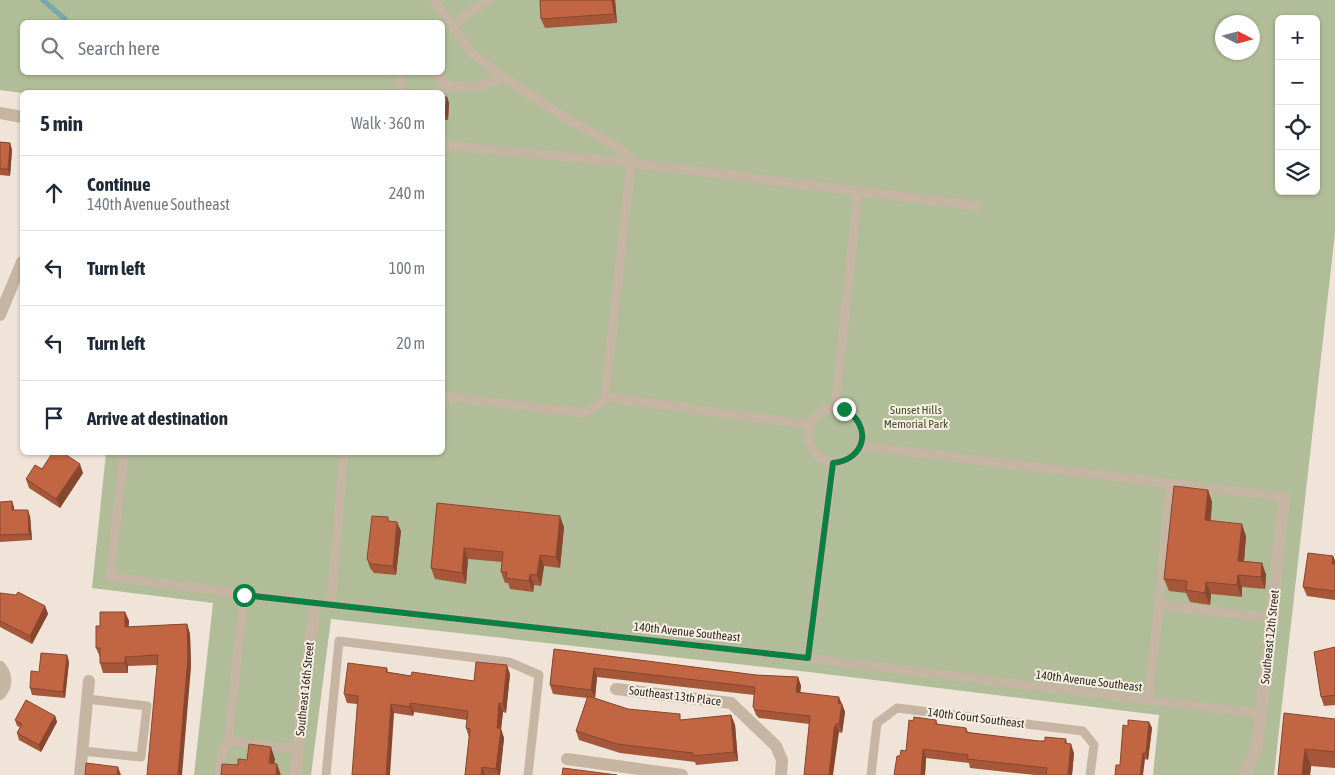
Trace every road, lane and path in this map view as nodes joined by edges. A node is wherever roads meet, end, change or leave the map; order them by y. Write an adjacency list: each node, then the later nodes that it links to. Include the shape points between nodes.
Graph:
1 (434, 0): 3 (lane)
2 (489, 0): 3 (lane, via 463,16)
3 (454, 27): 6 (lane, via 472,53)
4 (402, 75): 8 (lane)
5 (437, 75): 7 (lane)
6 (502, 77): 7 (lane, via 479,87); 13 (lane, via 626,152)
7 (450, 86): 9 (lane)
8 (401, 90)
9 (441, 90)
10 (0, 113): 11 (street)
11 (20, 116)
12 (445, 145): 13 (lane)
13 (630, 162): 14 (lane); 19 (lane)
14 (858, 192): 15 (lane); 20 (lane)
15 (978, 206)
16 (20, 267): 17 (street)
17 (0, 315)
18 (445, 396): 19 (lane, via 582,413 596,407)
19 (605, 397): 21 (lane)
20 (835, 408): 21 (lane, via 820,412); 22 (lane, via 844,409 858,420 862,428)
21 (810, 425): 25 (lane, via 807,433 811,450 824,461)
22 (860, 446): 25 (lane, via 850,459); 26 (lane)
23 (124, 455): 28 (lane, 140th Avenue Southeast, via 110,577)
24 (344, 455): 30 (lane)
25 (833, 463): 33 (lane)
26 (1170, 483): 27 (lane); 31 (lane)
27 (1284, 497): 32 (street, Southeast 12th Street)
28 (244, 595): 29 (lane, 140th Avenue Southeast); 41 (lane)
29 (314, 603): 30 (lane, 140th Avenue Southeast); 42 (street, Southeast 16th Street)
30 (331, 605): 33 (lane, 140th Avenue Southeast)
31 (1159, 605): 32 (lane); 39 (lane)
32 (1272, 618): 40 (street, Southeast 12th Street)
33 (808, 658): 39 (lane, 140th Avenue Southeast)
34 (0, 667): 37 (street, via 6,682)
35 (89, 681): 38 (street)
36 (616, 689): 51 (street, Southeast 13th Place, via 731,703 776,746 782,760)
37 (0, 694)
38 (88, 699): 43 (street); 43 (lane, via 147,706 141,757)
39 (1148, 701): 40 (lane, 140th Avenue Southeast)
40 (1261, 714): 54 (street, Southeast 12th Street, via 1256,749)
41 (228, 741): 42 (lane); 46 (lane, via 222,751)
42 (298, 749): 47 (street, Southeast 16th Street)
43 (82, 750): 45 (street)
44 (567, 759): 50 (street)
45 (80, 775)
46 (219, 775)
47 (295, 775)
48 (326, 775): 49 (lane, via 339,642 509,662 539,675)
49 (528, 775)
50 (682, 775)
51 (781, 775)
52 (871, 775): 53 (lane, 140th Court Southeast, via 876,723 897,708 1083,731 1094,744)
53 (1090, 775)
54 (1245, 775)

